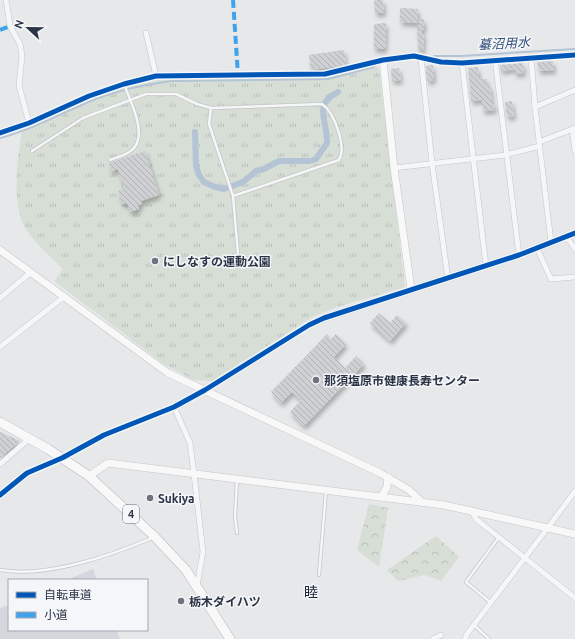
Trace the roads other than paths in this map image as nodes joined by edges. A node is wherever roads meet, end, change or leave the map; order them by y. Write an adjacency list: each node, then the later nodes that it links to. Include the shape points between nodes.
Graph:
1 (6, 0): 15 (street, via 10,26 20,44 22,56 19,86)
2 (146, 33): 9 (street)
3 (575, 55): 4 (street)
4 (531, 57): 6 (street); 13 (street)
5 (421, 58): 7 (street, via 414,56); 8 (street); 24 (street)
6 (495, 59): 8 (street); 21 (street)
7 (383, 60): 9 (street, via 325,74); 25 (street)
8 (462, 63): 22 (street)
9 (156, 76): 10 (street)
10 (124, 84): 12 (lane); 15 (street, via 89,96)
11 (575, 90): 13 (street)
12 (130, 101): 14 (lane, via 146,94 176,94); 19 (lane, via 83,118); 23 (lane, via 139,124 137,144 132,151)
13 (535, 107): 18 (street)
14 (211, 108): 26 (lane, via 209,124); 26 (lane, via 322,104 330,112 343,147 339,160)
15 (29, 123): 17 (street)
16 (574, 128): 18 (street); 20 (street)
17 (0, 133)
18 (539, 144): 21 (street); 29 (street)
19 (32, 151)
20 (575, 151)
21 (505, 155): 22 (street); 34 (street)
22 (473, 159): 24 (street); 35 (street)
23 (110, 160)
24 (432, 164): 25 (street); 38 (street)
25 (394, 168): 39 (street)
26 (233, 196): 33 (lane)
27 (575, 233): 28 (street)
28 (566, 236): 29 (street); 31 (street)
29 (551, 242): 30 (street)
30 (537, 248): 34 (street); 37 (street, via 551,279)
31 (575, 249)
32 (1, 251): 36 (street)
33 (238, 254)
34 (519, 255): 35 (street)
35 (486, 266): 38 (street)
36 (31, 272): 40 (street); 41 (street)
37 (575, 277)
38 (448, 278): 39 (street)
39 (410, 289): 43 (street, via 309,325)
40 (65, 296): 42 (street); 43 (street, via 160,368)
41 (0, 298)
42 (0, 347)
43 (205, 390): 44 (street); 51 (street)
44 (174, 407): 47 (street, via 104,435); 49 (street, via 190,443)
45 (0, 422): 46 (highway, 4)
46 (30, 438): 47 (highway, 4); 48 (street)
47 (62, 458): 50 (highway, 4); 55 (street, via 27,473)
48 (0, 464)
49 (194, 474): 50 (street, via 108,463); 52 (street); 67 (street, via 203,552)
50 (89, 476): 62 (highway, 4)
51 (388, 477): 56 (street, via 387,487); 57 (street)
52 (237, 479): 53 (street); 60 (lane)
53 (326, 490): 56 (street); 66 (lane)
54 (575, 491): 59 (street)
55 (0, 495)
56 (381, 497): 57 (street)
57 (422, 502): 58 (street)
58 (471, 510): 59 (street); 63 (street, via 476,519)
59 (548, 529): 61 (street); 64 (street)
60 (237, 533)
61 (575, 534)
62 (155, 537): 65 (lane, via 58,568 14,572); 67 (highway, 4, via 186,570)
63 (499, 537): 64 (street); 69 (lane, via 466,582)
64 (525, 559): 68 (street); 69 (street)
65 (0, 570)
66 (319, 575)
67 (197, 586): 72 (highway, 4)
68 (575, 598)
69 (490, 602): 70 (street)
70 (474, 625): 74 (street); 75 (lane)
71 (442, 635): 73 (street)
72 (230, 639)
73 (433, 639)
74 (465, 639)
75 (489, 639)

